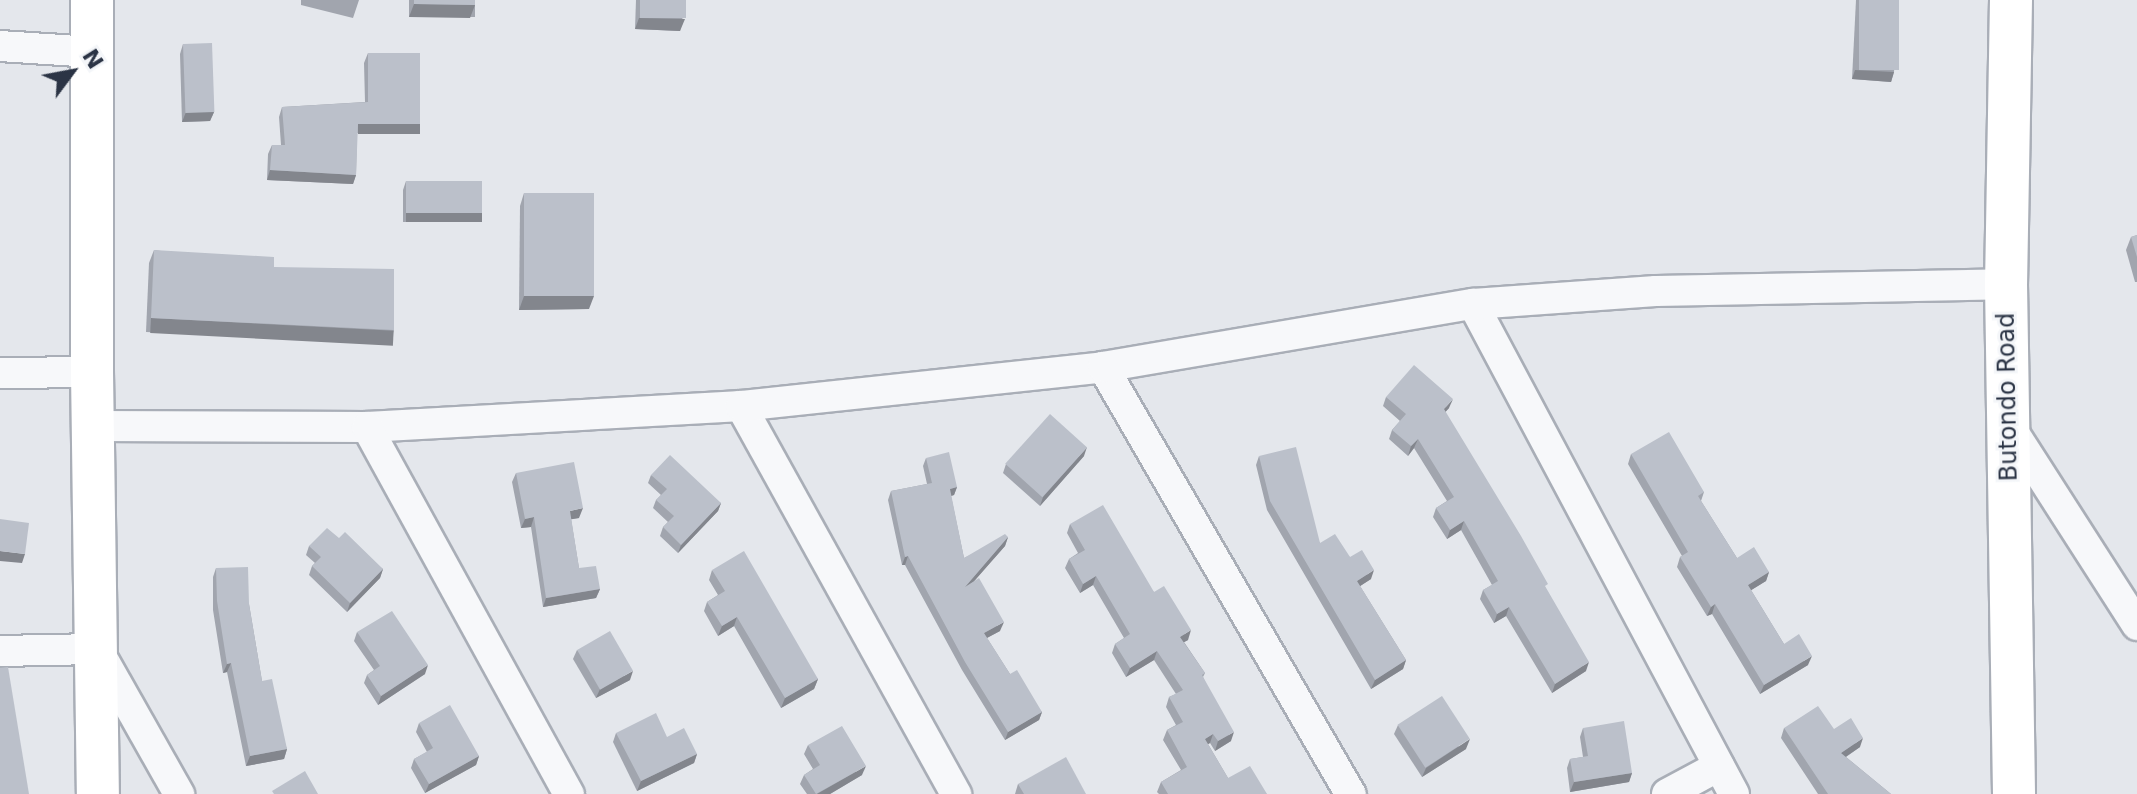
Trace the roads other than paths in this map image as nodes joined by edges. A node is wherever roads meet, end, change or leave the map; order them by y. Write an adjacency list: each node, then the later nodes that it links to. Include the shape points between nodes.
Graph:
1 (92, 0): 4 (street)
2 (2011, 0): 5 (street, Butondo Road)
3 (0, 46): 4 (street)
4 (92, 52): 8 (street)
5 (2006, 284): 6 (street, via 1656,291); 11 (street, Butondo Road)
6 (1473, 304): 7 (street); 17 (street)
7 (1103, 367): 10 (street); 22 (street)
8 (92, 372): 9 (street); 12 (street)
9 (0, 373)
10 (741, 406): 13 (street); 21 (street)
11 (2008, 424): 14 (street); 25 (street, Butondo Road)
12 (95, 426): 13 (street); 15 (street)
13 (367, 427): 20 (street)
14 (2137, 625)
15 (97, 649): 16 (street); 18 (street); 19 (street)
16 (0, 651)
17 (1719, 766): 23 (street); 24 (street)
18 (98, 794)
19 (179, 794)
20 (569, 794)
21 (956, 794)
22 (1351, 794)
23 (1667, 794)
24 (1734, 794)
25 (2014, 794)

